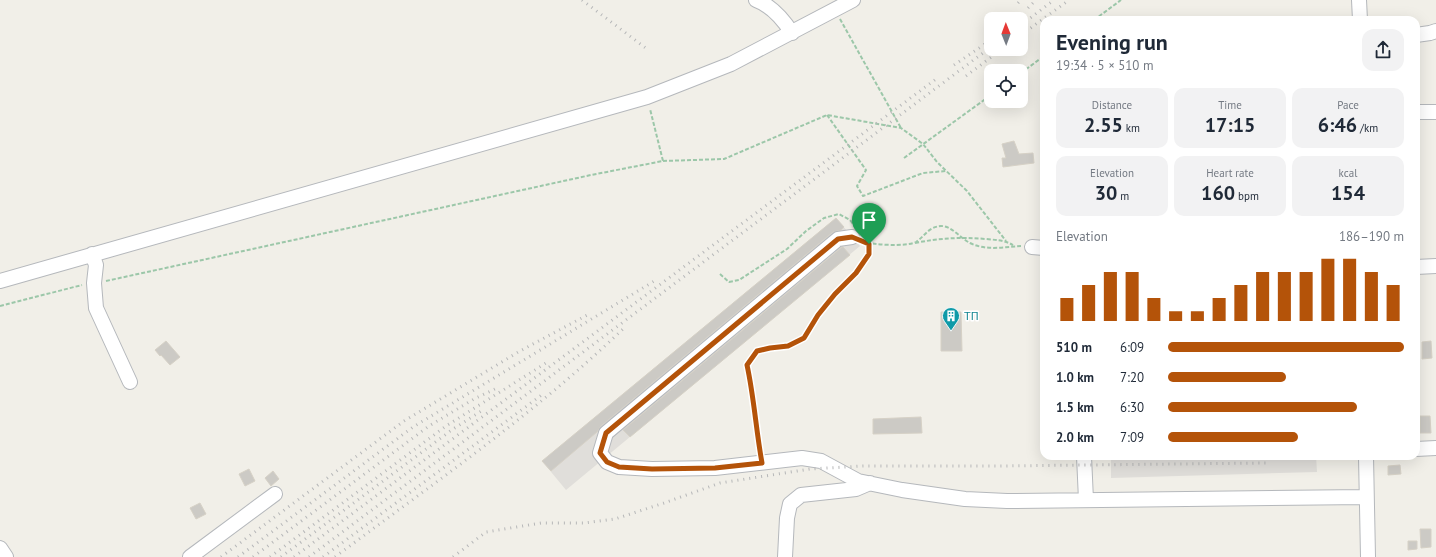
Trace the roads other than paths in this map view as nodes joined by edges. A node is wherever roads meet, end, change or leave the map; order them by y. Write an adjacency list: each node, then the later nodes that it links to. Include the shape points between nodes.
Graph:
1 (853, 0): 6 (street)
2 (1359, 0): 4 (street)
3 (764, 1): 6 (street, via 783,19)
4 (1360, 16)
5 (1436, 31): 7 (street)
6 (792, 33): 11 (street, via 732,64 647,97)
7 (1420, 34)
8 (1420, 112): 9 (street)
9 (1436, 112)
10 (857, 234): 20 (street, via 838,239 606,433 600,453 607,462 619,467 646,469 715,468 802,458 820,461 858,481)
11 (92, 254): 14 (street); 15 (street, via 96,265 96,308)
12 (1436, 266): 13 (street)
13 (1420, 267)
14 (0, 281)
15 (130, 382)
16 (1436, 448): 17 (street)
17 (1420, 449)
18 (1084, 460): 23 (street)
19 (1366, 460): 22 (street)
20 (870, 483): 23 (street, via 965,499); 27 (street, via 856,489 801,495 790,504)
21 (275, 494): 26 (street)
22 (1366, 497): 23 (street); 28 (street)
23 (1086, 500)
24 (0, 548): 25 (street)
25 (6, 557)
26 (190, 557)
27 (786, 557)
28 (1368, 557)

